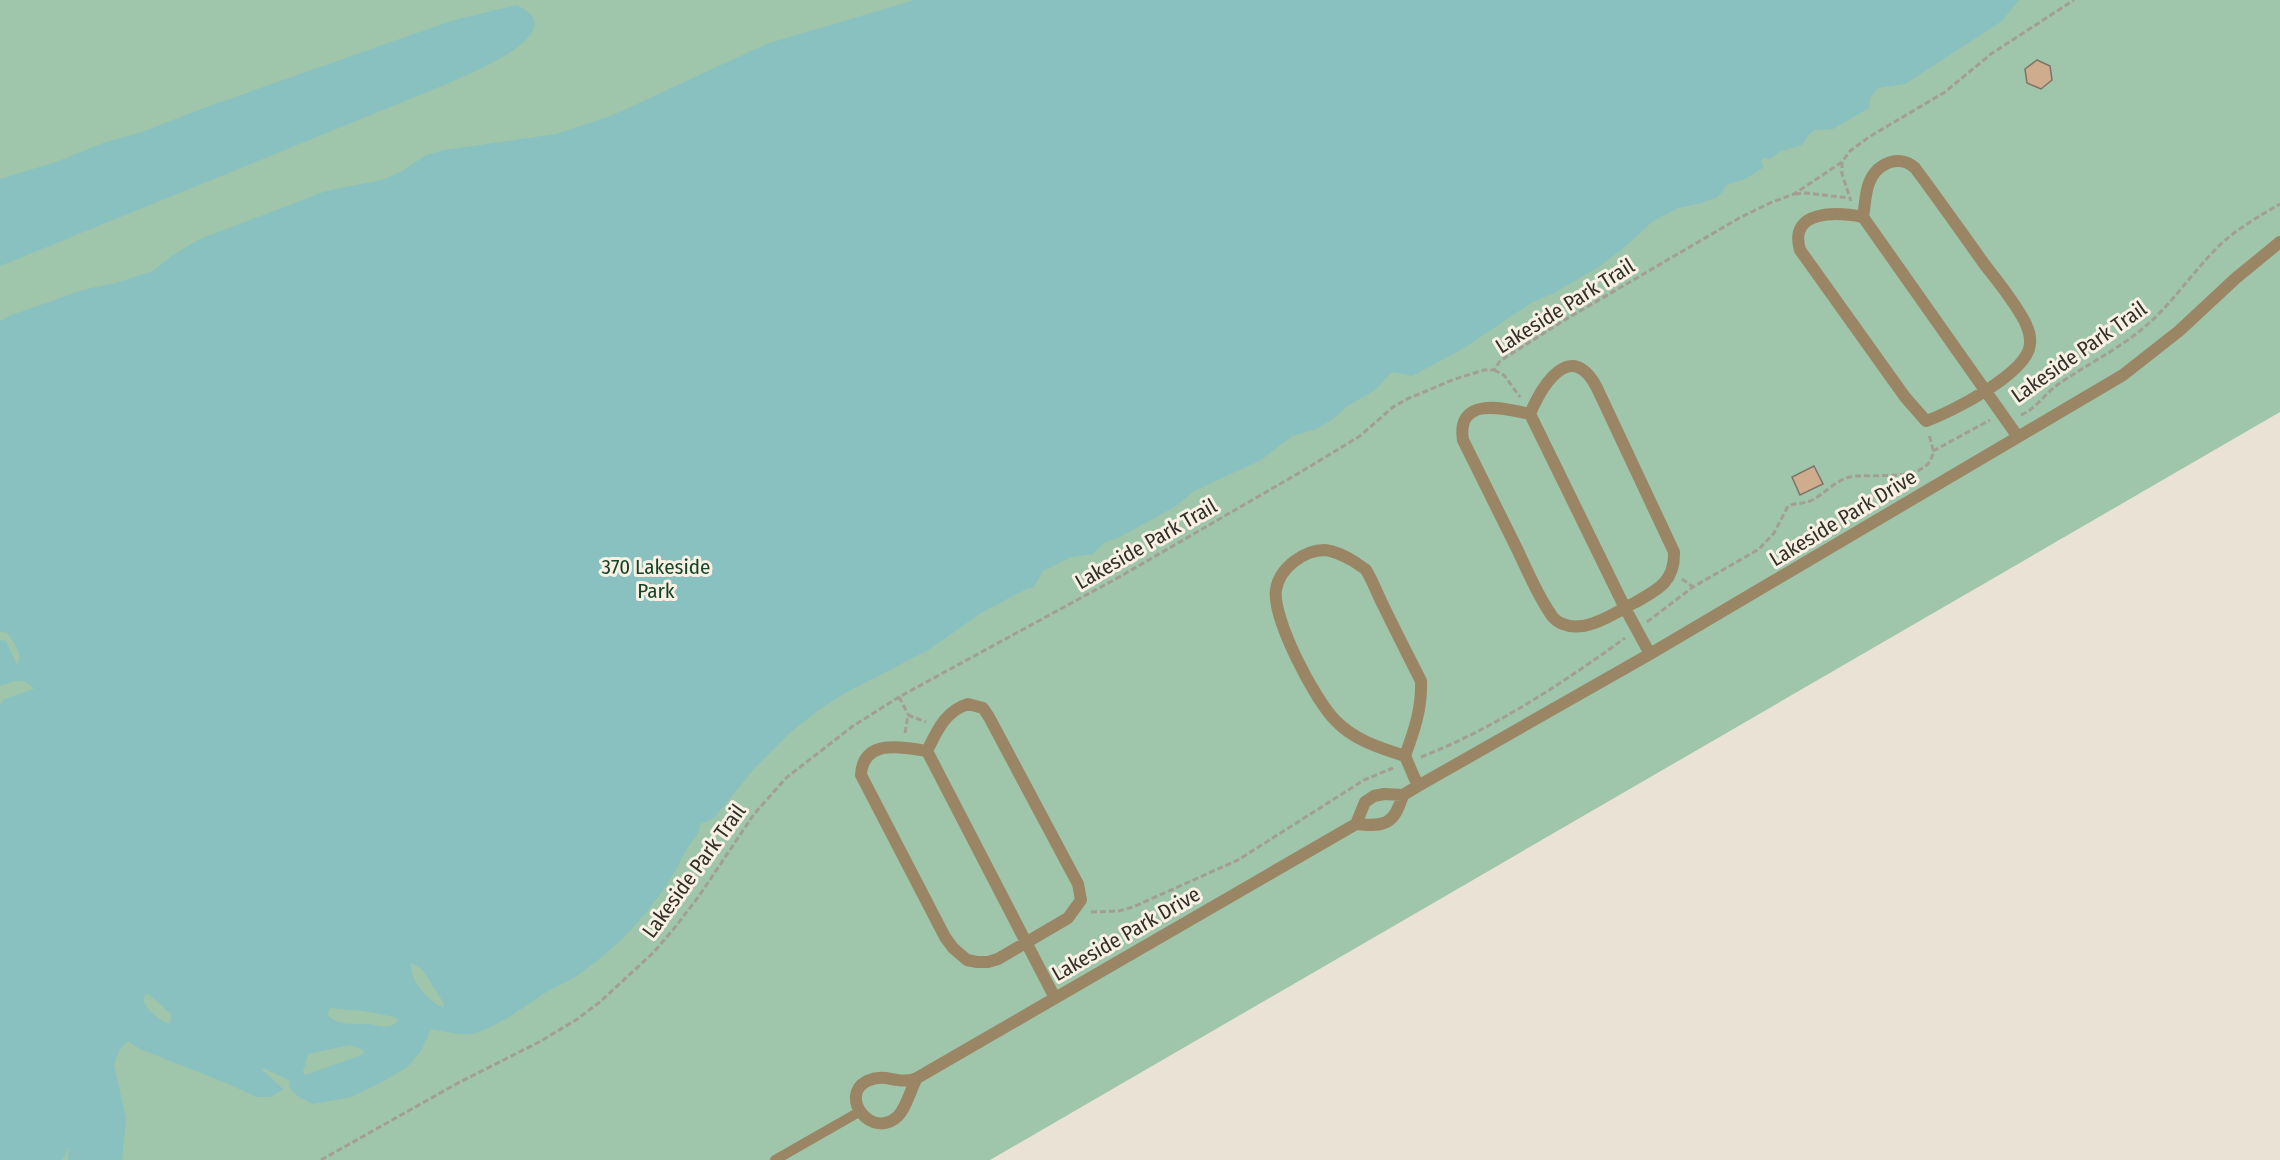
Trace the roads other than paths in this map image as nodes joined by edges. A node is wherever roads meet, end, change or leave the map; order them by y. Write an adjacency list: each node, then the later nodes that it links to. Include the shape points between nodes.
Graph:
1 (1863, 217): 3 (street); 3 (street, via 1868,184 1875,173 1896,160 1908,162 2012,301 2030,334 2030,346 2015,369); 3 (street, via 1842,213 1807,221 1800,228 1800,249 1926,421)
2 (2280, 242): 5 (street, Lakeside Park Drive, via 2123,375)
3 (1986, 389): 5 (street)
4 (1530, 414): 6 (street); 6 (street, via 1545,384 1565,368 1576,365 1590,375 1621,437 1674,552 1675,564 1662,585); 6 (street, via 1497,407 1474,411 1461,428 1463,440 1551,615 1576,627)
5 (2018, 437): 7 (street, Lakeside Park Drive)
6 (1625, 608): 7 (street)
7 (1650, 654): 10 (street, Lakeside Park Drive)
8 (927, 751): 13 (street); 13 (street, via 894,746 876,750 865,760 861,775 945,937 960,955 977,962 998,959); 13 (street, via 939,727 958,707 968,704 983,708 1077,884 1081,900 1068,918)
9 (1406, 759): 9 (street, via 1418,720 1421,681 1365,569 1327,550 1309,552 1285,570 1276,588 1275,604 1286,633 1335,721 1353,735); 10 (street)
10 (1418, 786): 11 (street, Lakeside Park Drive)
11 (1403, 795): 12 (street, Lakeside Park Drive, via 1384,794 1365,802); 12 (street, Lakeside Park Drive, via 1389,821 1381,825)
12 (1356, 824): 14 (street, Lakeside Park Drive)
13 (1026, 942): 14 (street)
14 (1055, 998): 15 (street, Lakeside Park Drive)
15 (917, 1078): 16 (street, via 904,1106 890,1121 875,1123); 16 (street, Lakeside Park Drive, via 899,1082 882,1077 865,1082 857,1094)
16 (860, 1112): 17 (lane)
17 (775, 1160)

